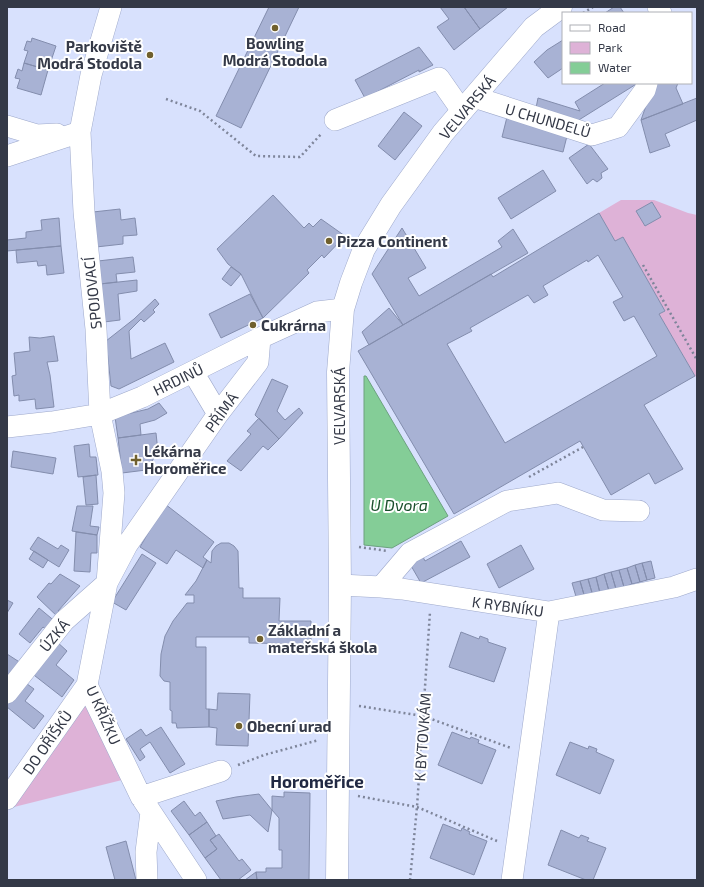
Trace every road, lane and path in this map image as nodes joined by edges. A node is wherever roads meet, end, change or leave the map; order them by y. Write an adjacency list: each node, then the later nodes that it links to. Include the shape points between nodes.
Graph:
1 (111, 7): 8 (street, SPOJOVACÍ, via 91,75)
2 (561, 7): 5 (main road, VELVARSKÁ, via 534,27)
3 (647, 84): 5 (street, U CHUNDELŮ, via 618,127 592,135)
4 (166, 99): 6 (path, via 200,111 256,156 300,157)
5 (468, 104): 6 (street, via 439,78); 11 (main road, VELVARSKÁ, via 443,133 391,205 368,242)
6 (335, 120)
7 (7, 126): 8 (street, via 37,135)
8 (80, 132): 9 (street); 15 (street, SPOJOVACÍ, via 84,212 96,329)
9 (7, 156)
10 (643, 265): 13 (path)
11 (343, 309): 12 (street, HRDINŮ, via 317,312); 21 (main road, VELVARSKÁ, via 338,372)
12 (260, 338): 14 (street, HRDINŮ); 16 (street, PŘÍMÁ, via 258,362)
13 (697, 360)
14 (193, 372): 15 (street, HRDINŮ); 16 (street)
15 (100, 414): 17 (street, HRDINŮ); 20 (street, SPOJOVACÍ, via 114,493)
16 (218, 414): 20 (street, PŘÍMÁ, via 127,545)
17 (7, 427)
18 (639, 511): 22 (street, via 603,510 558,493 507,501 410,553)
19 (697, 579): 24 (street, K RYBNÍKU, via 674,587)
20 (107, 582): 25 (street, U KŘÍŽKU); 26 (street, ÚZKÁ, via 64,621)
21 (340, 586): 22 (street, K RYBNÍKU); 29 (main road, VELVARSKÁ)
22 (381, 587): 23 (street, K RYBNÍKU)
23 (431, 594): 24 (street, K RYBNÍKU); 28 (path, K BYTOVKÁM)
24 (549, 612): 30 (street)
25 (87, 685): 33 (street, DO OŘÍŠKŮ); 34 (street, U KŘÍŽKU)
26 (7, 692)
27 (354, 705): 28 (path)
28 (423, 716): 30 (path); 35 (path, K BYTOVKÁM)
29 (339, 735): 31 (path, via 264,755); 39 (main road, VELVARSKÁ)
30 (529, 755): 36 (street)
31 (221, 771): 34 (street)
32 (354, 795): 35 (path)
33 (7, 799)
34 (146, 805): 37 (street); 38 (street, U KŘÍŽKU)
35 (417, 807): 36 (path); 40 (path, K BYTOVKÁM)
36 (516, 848): 41 (street)
37 (147, 880)
38 (196, 880)
39 (337, 880)
40 (410, 880)
41 (512, 880)

